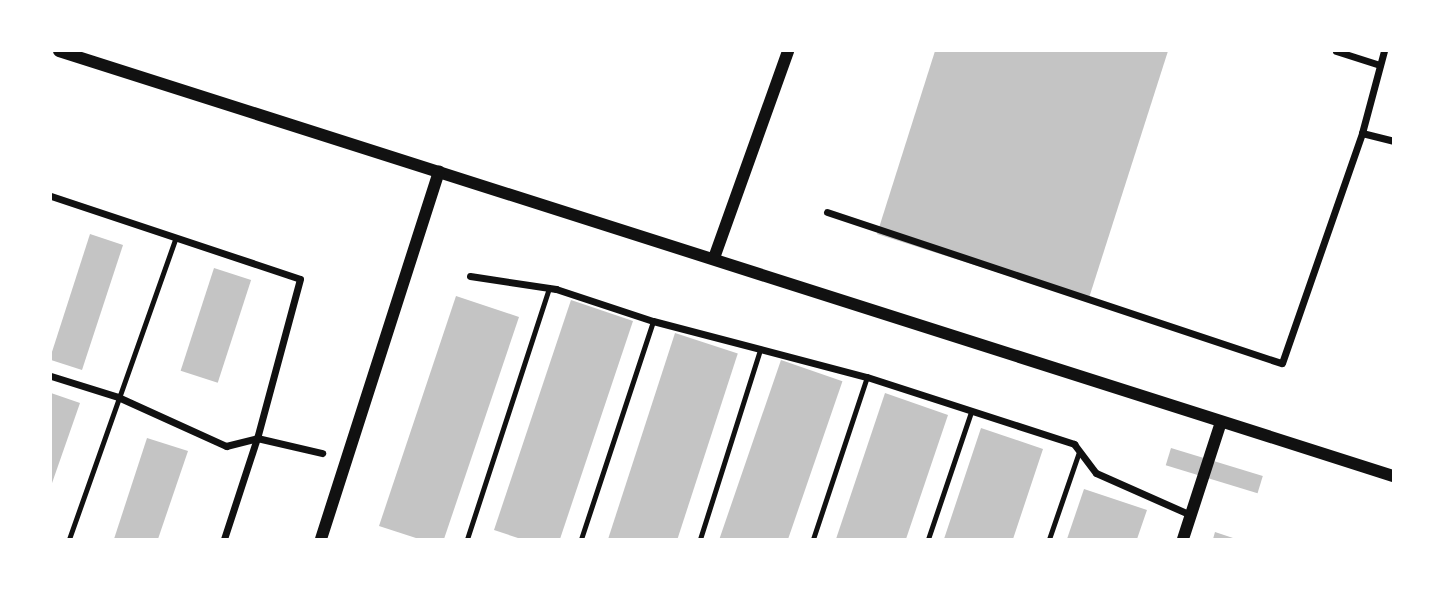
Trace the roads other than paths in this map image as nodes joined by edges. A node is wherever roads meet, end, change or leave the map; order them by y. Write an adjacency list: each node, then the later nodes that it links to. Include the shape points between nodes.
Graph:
1 (59, 51): 8 (street)
2 (788, 51): 12 (street)
3 (1336, 51): 5 (street)
4 (1384, 51): 5 (street)
5 (1380, 65): 6 (street)
6 (1362, 133): 7 (street); 10 (street, via 1282,363)
7 (1393, 141)
8 (439, 172): 12 (street); 29 (street)
9 (51, 197): 11 (street)
10 (827, 212)
11 (175, 240): 19 (lane); 22 (street, via 300,279)
12 (714, 258): 21 (street)
13 (470, 276): 14 (street)
14 (549, 288): 15 (street); 30 (lane)
15 (653, 321): 16 (street); 31 (lane)
16 (760, 350): 18 (street); 32 (lane)
17 (51, 376): 19 (street)
18 (867, 377): 20 (street); 33 (lane)
19 (118, 397): 22 (street, via 226,446); 27 (lane)
20 (971, 412): 24 (street, via 1074,444); 34 (lane)
21 (1221, 422): 25 (street); 26 (street)
22 (257, 438): 23 (street); 28 (street)
23 (322, 453)
24 (1079, 453): 26 (street, via 1096,473); 35 (lane)
25 (1393, 476)
26 (1191, 515): 36 (street)
27 (69, 539)
28 (223, 539)
29 (321, 539)
30 (467, 539)
31 (581, 539)
32 (700, 539)
33 (813, 539)
34 (928, 539)
35 (1049, 539)
36 (1183, 539)

